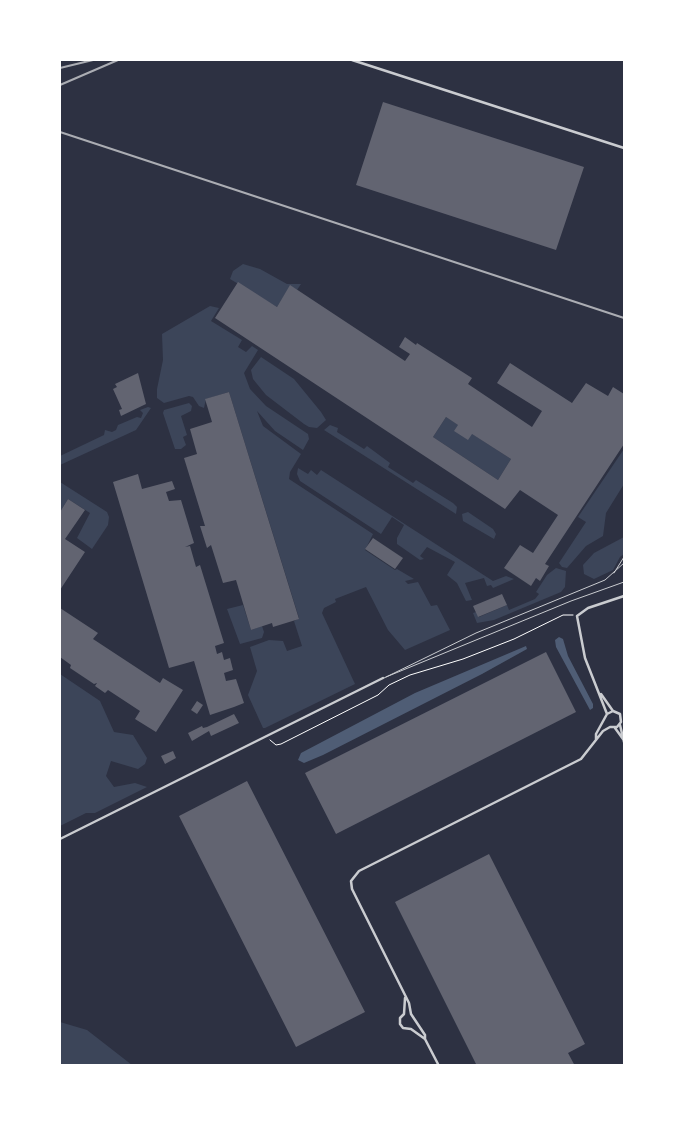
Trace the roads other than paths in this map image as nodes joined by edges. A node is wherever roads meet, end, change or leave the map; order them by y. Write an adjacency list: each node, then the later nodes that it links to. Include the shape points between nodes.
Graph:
1 (352, 60): 2 (street)
2 (625, 148)
3 (625, 557): 5 (lane)
4 (625, 563): 5 (lane)
5 (614, 574): 8 (lane)
6 (625, 582): 8 (lane)
7 (625, 596): 9 (street, via 577,616 585,658)
8 (383, 678): 20 (street)
9 (600, 694): 11 (street); 12 (street)
10 (624, 710): 11 (lane)
11 (615, 712): 12 (street); 13 (street)
12 (607, 715): 14 (street)
13 (623, 717): 15 (street)
14 (605, 719): 16 (street); 18 (street)
15 (620, 724): 17 (street); 19 (street)
16 (610, 727): 17 (street); 18 (street)
17 (615, 727): 19 (street)
18 (596, 739): 21 (street, via 581,759 359,872 351,881)
19 (624, 741)
20 (60, 839)
21 (405, 996): 22 (street); 23 (street)
22 (404, 1014): 23 (street); 25 (street, via 400,1024)
23 (411, 1014): 24 (street)
24 (415, 1023): 25 (street); 26 (street)
25 (411, 1029): 26 (street)
26 (425, 1039): 27 (street)
27 (439, 1066)

